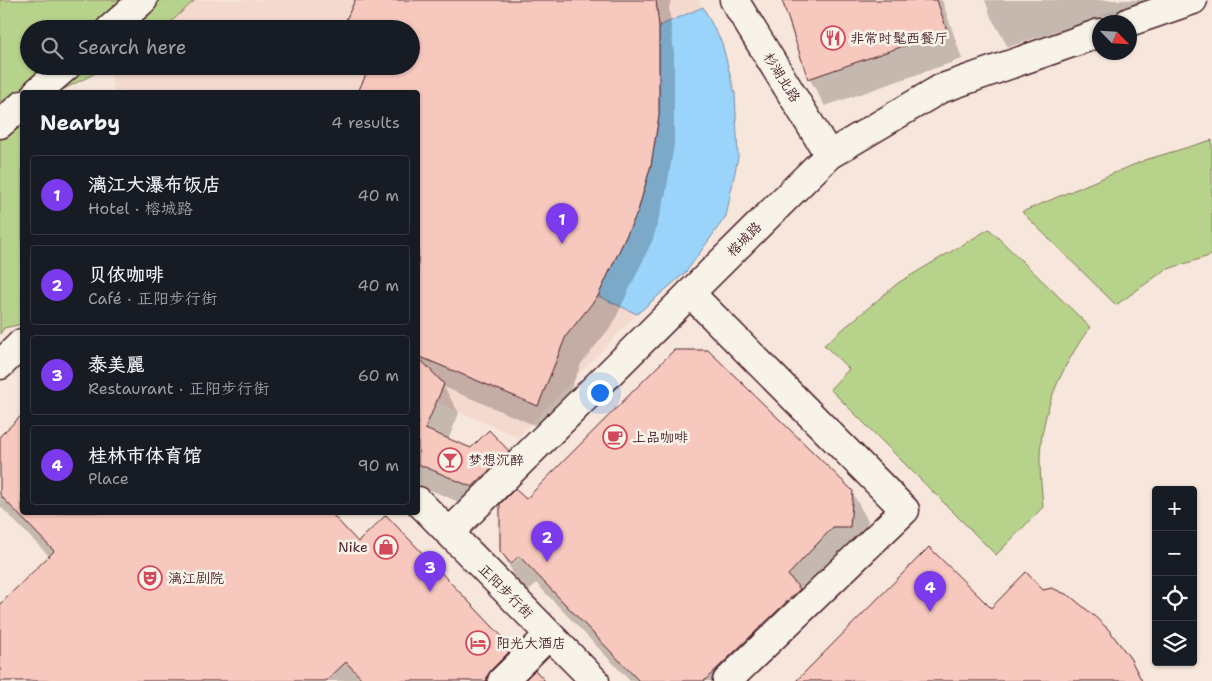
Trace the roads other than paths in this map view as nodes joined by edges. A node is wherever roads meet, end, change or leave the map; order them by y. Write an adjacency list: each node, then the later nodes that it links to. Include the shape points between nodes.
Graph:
1 (143, 0): 5 (street)
2 (734, 0): 11 (street, 杉湖北路)
3 (1193, 0): 4 (street)
4 (1137, 19)
5 (120, 20)
6 (1092, 36): 11 (street, 榕城路, via 940,89)
7 (57, 75): 8 (street)
8 (39, 90)
9 (20, 107): 10 (street)
10 (0, 124)
11 (829, 155): 12 (street, 榕城路)
12 (690, 293): 16 (street, 榕城路); 20 (street, via 905,510)
13 (20, 345): 14 (street)
14 (0, 364)
15 (420, 503): 16 (street, 正阳步行街)
16 (449, 534): 17 (street, 正阳步行街)
17 (549, 635): 18 (street); 19 (street, 正阳步行街)
18 (502, 681)
19 (595, 681)
20 (727, 681)

